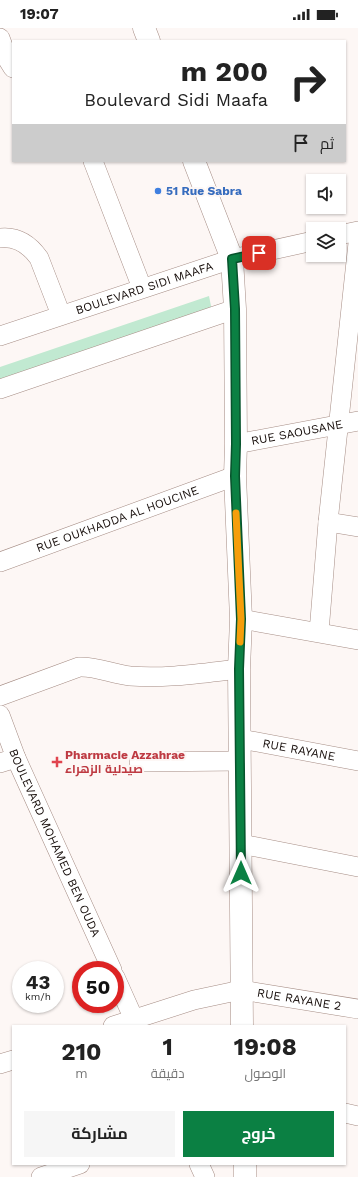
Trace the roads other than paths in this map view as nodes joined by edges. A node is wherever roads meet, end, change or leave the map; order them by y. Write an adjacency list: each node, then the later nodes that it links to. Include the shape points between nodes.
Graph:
1 (144, 28): 3 (main road)
2 (0, 38): 4 (street)
3 (149, 40)
4 (7, 64)
5 (93, 162): 13 (street)
6 (194, 162): 12 (main road)
7 (358, 231): 8 (street)
8 (346, 234)
9 (0, 238): 15 (street, via 13,238 34,251)
10 (306, 243): 12 (street, BOULEVARD SIDI MAAFA)
11 (358, 243): 19 (street)
12 (232, 259): 13 (street, BOULEVARD SIDI MAAFA); 14 (main road)
13 (142, 288): 15 (street, BOULEVARD SIDI MAAFA)
14 (235, 309): 17 (street); 20 (main road)
15 (61, 315): 16 (street, BOULEVARD SIDI MAAFA)
16 (0, 336)
17 (0, 389)
18 (358, 420): 19 (street, RUE SAOUSANE)
19 (338, 424): 20 (street, RUE SAOUSANE); 22 (street)
20 (236, 444): 21 (main road)
21 (235, 476): 24 (street, RUE OUKHADDA AL HOUCINE); 25 (main road)
22 (328, 522): 23 (street); 26 (street)
23 (358, 527)
24 (0, 562)
25 (241, 619): 26 (street); 28 (main road)
26 (320, 632): 27 (street)
27 (358, 640)
28 (239, 669): 29 (street, via 160,677 129,676 89,666 79,667); 31 (main road)
29 (0, 696)
30 (0, 715): 32 (street, BOULEVARD MOHAMED BEN OUDA)
31 (241, 739): 33 (main road); 34 (street, RUE RAYANE)
32 (8, 760): 38 (street, BOULEVARD MOHAMED BEN OUDA)
33 (240, 761): 35 (street); 36 (main road)
34 (358, 761)
35 (139, 762)
36 (241, 844): 37 (street); 39 (main road)
37 (358, 867)
38 (108, 961)
39 (241, 990): 41 (street, RUE RAYANE 2); 42 (street, via 194,1000); 44 (main road)
40 (124, 996): 42 (street)
41 (358, 1009)
42 (136, 1022): 43 (street)
43 (119, 1025)
44 (242, 1025)
45 (12, 1060): 46 (street)
46 (0, 1064)
47 (346, 1113): 48 (street)
48 (358, 1116)
49 (77, 1165): 52 (street)
50 (199, 1165): 53 (street)
51 (245, 1165): 54 (main road)
52 (41, 1177)
53 (205, 1177)
54 (245, 1177)

